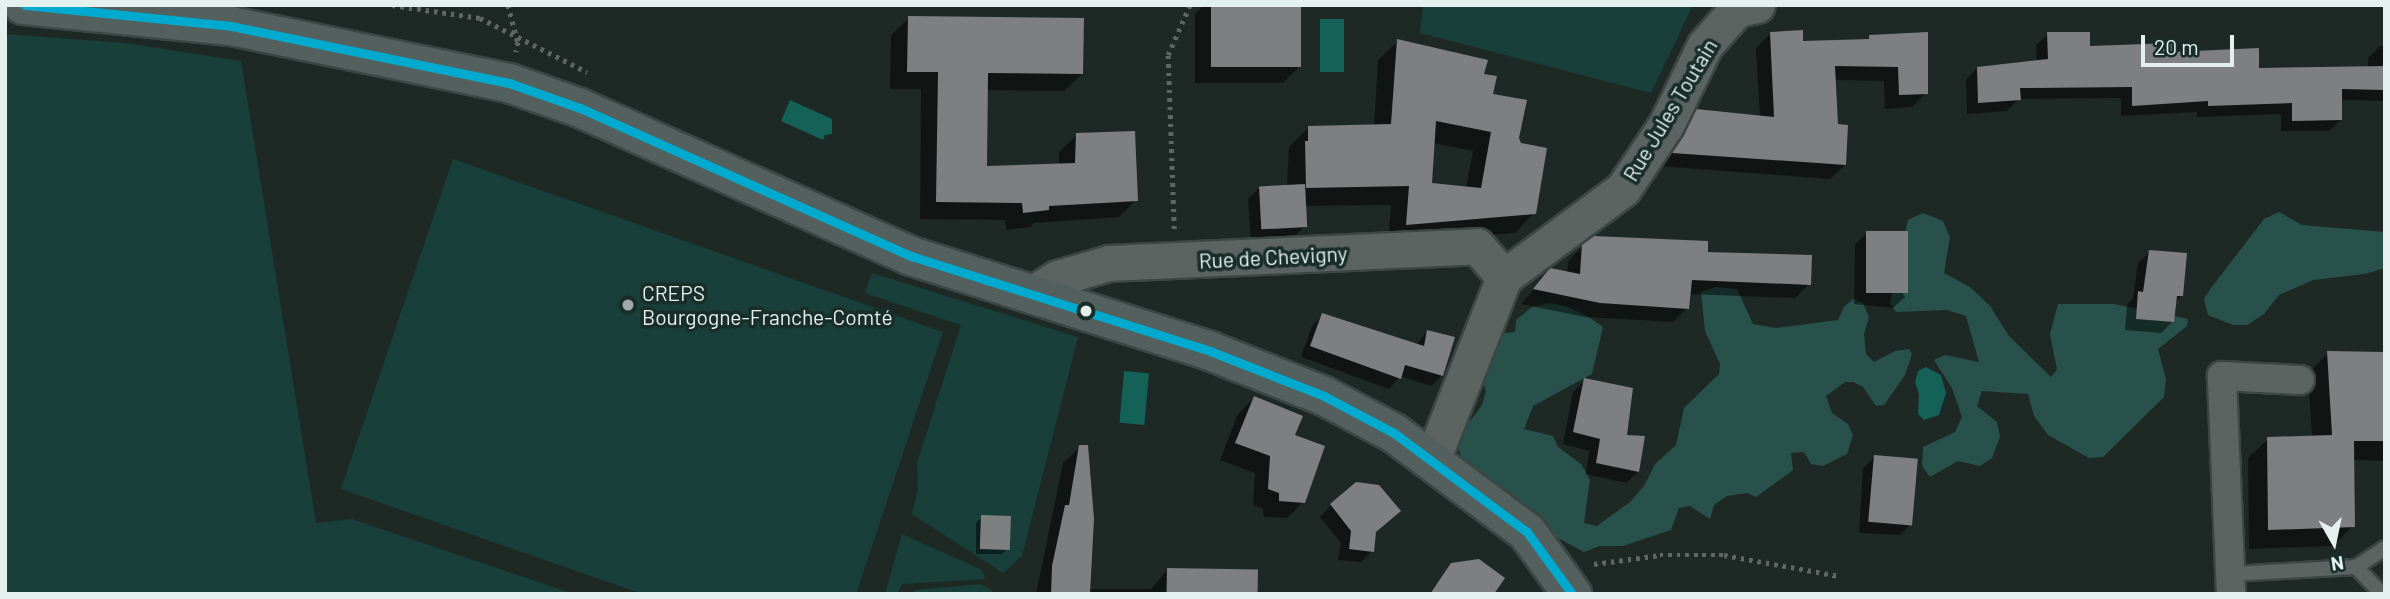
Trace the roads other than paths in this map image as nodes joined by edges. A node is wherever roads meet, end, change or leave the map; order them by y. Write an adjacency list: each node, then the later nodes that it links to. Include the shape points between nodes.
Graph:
1 (23, 5): 4 (main road, via 231,26 509,83 580,108 911,256)
2 (1757, 5): 3 (street, Rue Jules Toutain, via 1737,9 1705,45 1666,125 1623,189)
3 (1504, 277): 4 (street, Rue de Chevigny, via 1477,246 1109,263 1057,278); 6 (street)
4 (1034, 293): 6 (main road, via 1210,351 1324,396 1394,433)
5 (2300, 380): 9 (street, via 2222,376)
6 (1432, 460): 10 (main road, via 1527,531)
7 (2385, 548): 8 (lane)
8 (2356, 567): 9 (lane); 11 (lane)
9 (2231, 584)
10 (1567, 585)
11 (2382, 594)

